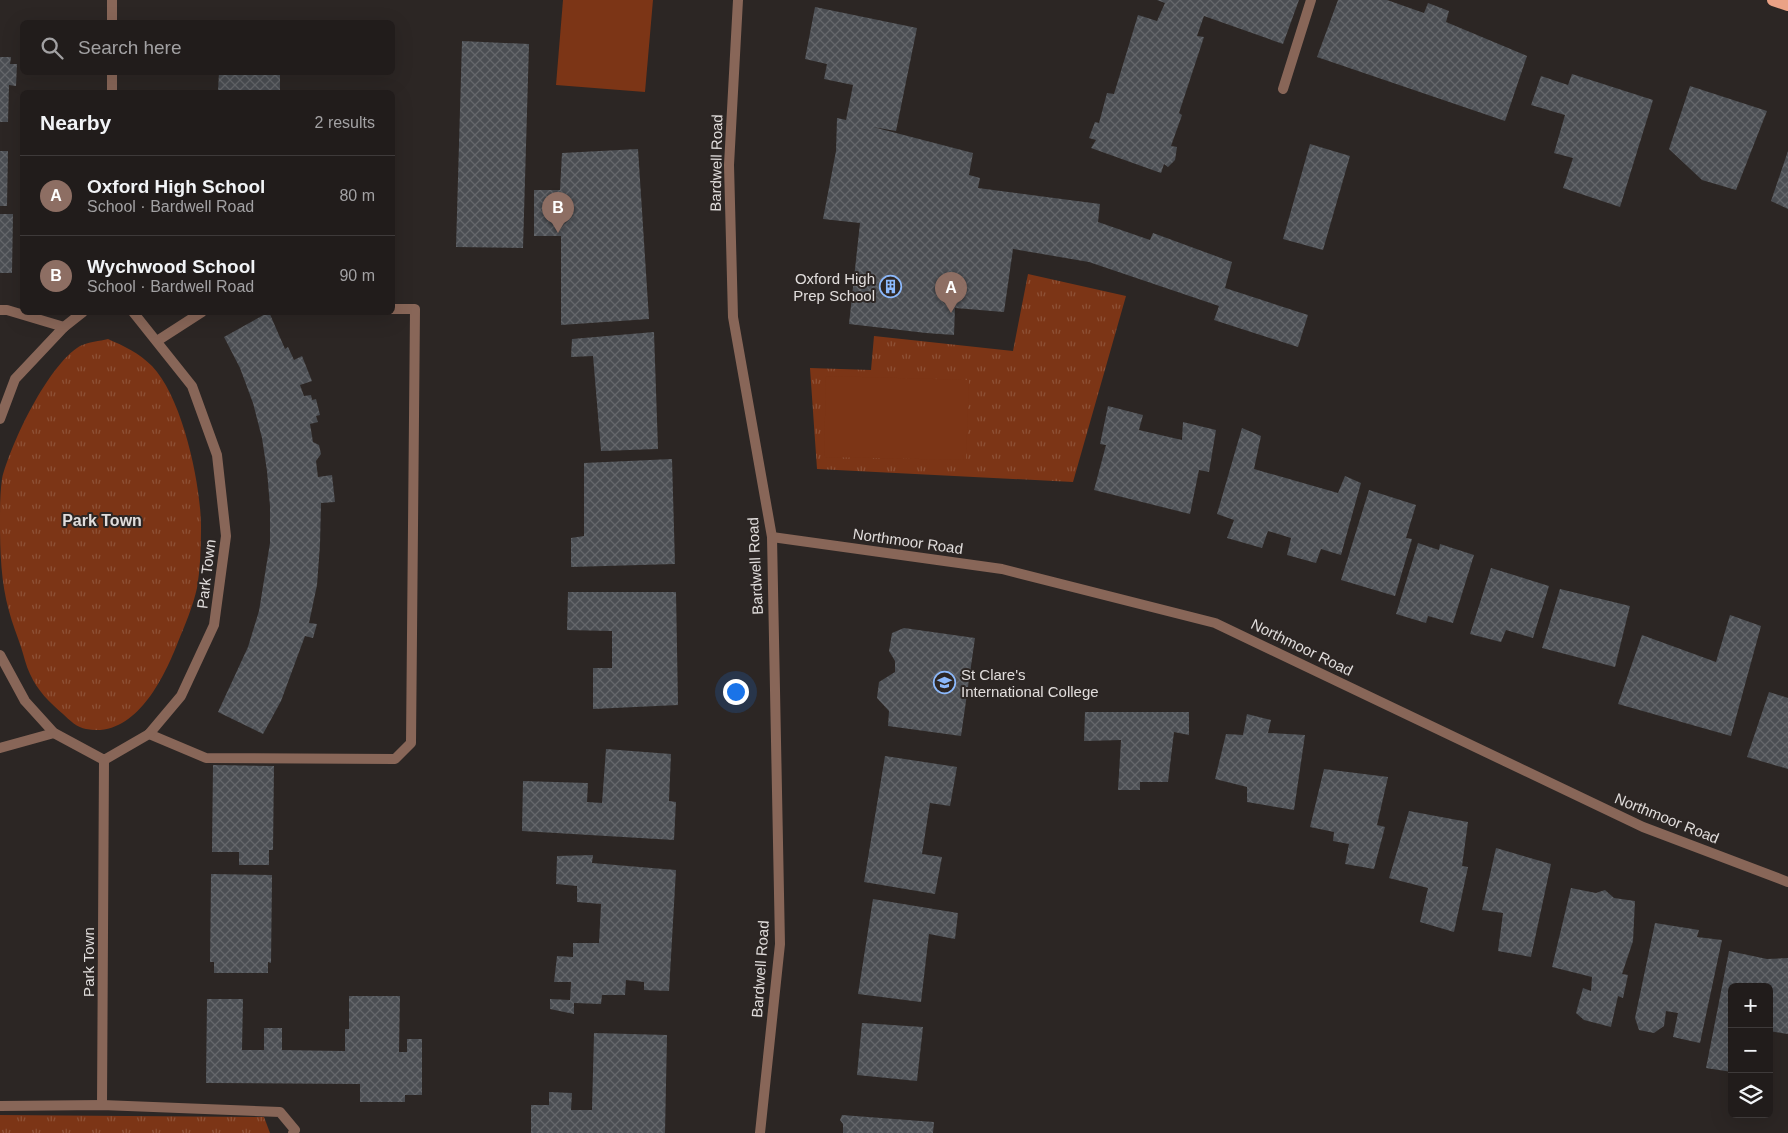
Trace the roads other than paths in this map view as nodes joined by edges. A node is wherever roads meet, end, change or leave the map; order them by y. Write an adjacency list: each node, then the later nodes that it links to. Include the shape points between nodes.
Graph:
1 (112, 0): 6 (street)
2 (738, 0): 20 (street, Bardwell Road, via 729,165 734,316)
3 (1311, 0): 8 (street)
4 (1773, 0): 5 (main road)
5 (1788, 5)
6 (112, 20)
7 (112, 75): 9 (street)
8 (1283, 89)
9 (112, 90)
10 (395, 309): 23 (street, via 415,309 411,743 395,759 206,758)
11 (0, 310): 12 (street)
12 (20, 314)
13 (23, 315): 17 (street)
14 (79, 315): 17 (street)
15 (136, 315): 18 (street, Park Town)
16 (197, 315): 18 (street)
17 (64, 327): 19 (street, via 15,379)
18 (157, 340): 23 (street, Park Town, via 192,386 217,455 226,536 214,625 181,696)
19 (0, 419)
20 (772, 537): 26 (street, Northmoor Road, via 1002,569 1215,622 1643,827); 30 (street, Bardwell Road, via 780,944)
21 (0, 655): 22 (street, via 25,701)
22 (54, 732): 24 (street); 25 (street)
23 (148, 734): 25 (street, Park Town)
24 (0, 748)
25 (104, 760): 27 (street, Park Town)
26 (1788, 882)
27 (102, 1105): 28 (street); 29 (street, via 280,1112 295,1130)
28 (0, 1106)
29 (293, 1133)
30 (760, 1133)

